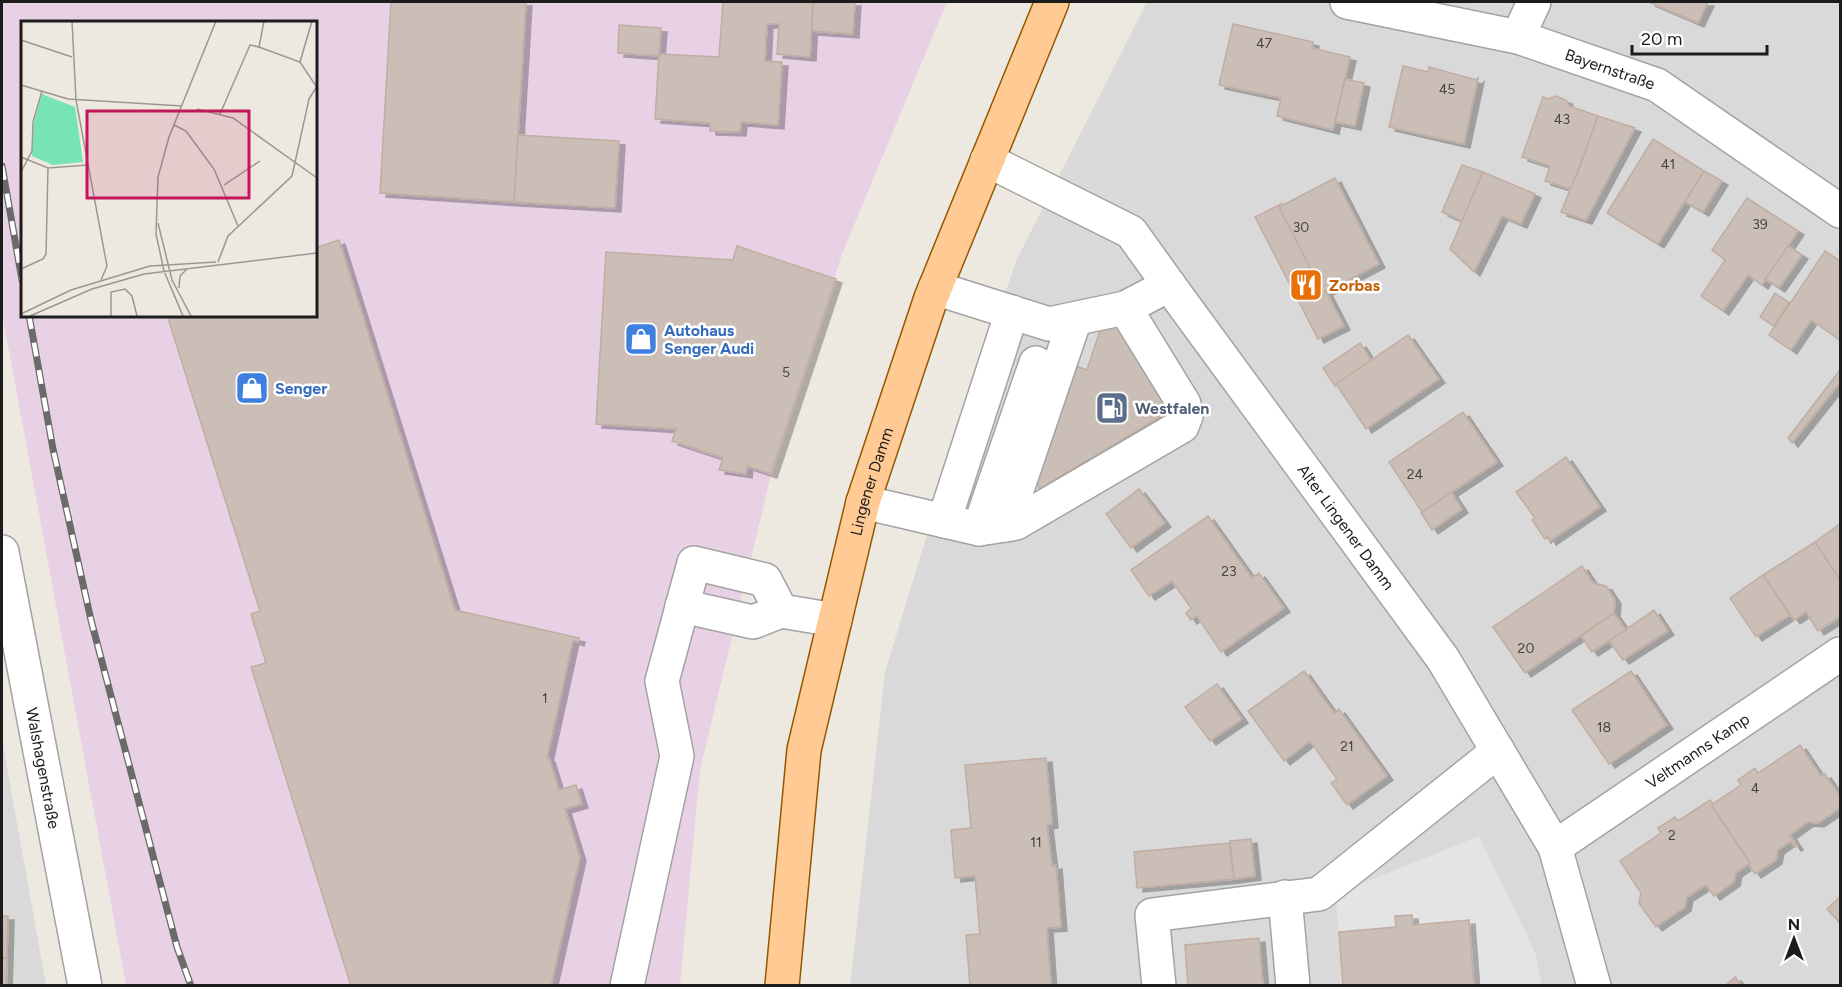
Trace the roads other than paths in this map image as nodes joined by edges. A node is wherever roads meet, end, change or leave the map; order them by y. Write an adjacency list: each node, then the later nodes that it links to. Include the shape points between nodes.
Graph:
1 (1052, 2): 5 (main road, Lingener Damm)
2 (1347, 2): 4 (street, Bayernstraße)
3 (1534, 2): 4 (street)
4 (1518, 37): 6 (street, Bayernstraße, via 1657,85)
5 (987, 160): 7 (street, Alter Lingener Damm, via 1131,232); 8 (main road, Lingener Damm)
6 (1840, 211)
7 (1169, 285): 9 (street); 19 (street, Alter Lingener Damm, via 1443,659)
8 (935, 288): 10 (street); 11 (main road, Lingener Damm)
9 (1125, 308): 10 (street); 12 (street, via 1184,404 1182,426 1016,523)
10 (1042, 319): 12 (street); 12 (street)
11 (863, 502): 12 (street); 17 (main road, Lingener Damm)
12 (973, 525)
13 (2, 552): 16 (street, Walshagenstraße)
14 (682, 606): 15 (street, via 753,622); 15 (street, via 694,562 765,580); 23 (street, via 662,681 677,756)
15 (781, 611): 17 (street)
16 (8, 619): 22 (street, Walshagenstraße)
17 (835, 620): 24 (main road, Lingener Damm, via 804,750)
18 (1840, 654): 20 (street, Veltmanns Kamp)
19 (1498, 751): 20 (street, Alter Lingener Damm); 21 (street, via 1319,894)
20 (1555, 847): 27 (street, Alter Lingener Damm)
21 (1286, 897): 25 (street, via 1152,915); 26 (street)
22 (85, 986)
23 (627, 986)
24 (782, 986)
25 (1160, 986)
26 (1293, 986)
27 (1594, 986)

